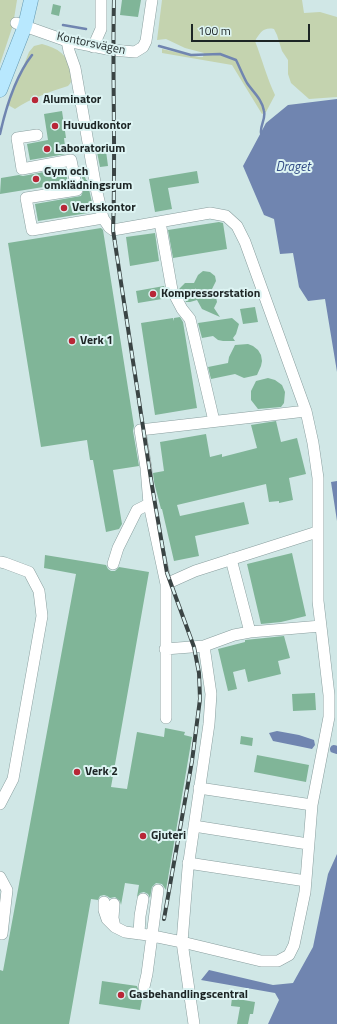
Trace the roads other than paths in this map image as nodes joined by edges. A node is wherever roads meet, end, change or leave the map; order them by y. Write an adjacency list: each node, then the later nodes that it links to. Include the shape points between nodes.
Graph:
1 (22, 0): 5 (main road)
2 (31, 0): 5 (main road)
3 (99, 0): 7 (street, via 102,29)
4 (152, 0): 7 (street, Kontorsvägen, via 146,41 140,49 128,52)
5 (20, 24): 6 (street, Kontorsvägen); 8 (main road); 9 (main road)
6 (68, 41): 7 (street, Kontorsvägen); 11 (street)
7 (93, 46)
8 (0, 75)
9 (0, 90)
10 (37, 135): 11 (street, via 17,138 22,169 72,160 77,190 26,198 32,230)
11 (103, 218): 12 (street, via 113,230)
12 (160, 222): 13 (street, via 210,213 226,216 237,226); 14 (street, via 172,290 190,319)
13 (306, 411): 14 (street); 16 (street, via 318,478)
14 (214, 421): 15 (street, via 140,430)
15 (149, 504): 19 (street, via 137,510); 20 (street)
16 (317, 532): 17 (street); 21 (street)
17 (231, 559): 20 (street); 22 (street)
18 (0, 562): 27 (street, via 29,572 40,591 42,616 13,779)
19 (113, 564)
20 (166, 584): 24 (street)
21 (321, 626): 22 (street); 28 (street, via 329,717)
22 (250, 632): 23 (street)
23 (204, 646): 24 (street); 26 (street, via 211,694)
24 (165, 649): 25 (street)
25 (166, 718)
26 (199, 788): 28 (street); 29 (street)
27 (0, 804)
28 (312, 805): 30 (street)
29 (194, 826): 30 (street); 31 (street)
30 (308, 844): 33 (street)
31 (188, 863): 33 (street); 40 (street)
32 (0, 877): 37 (street, via 7,890)
33 (306, 881): 40 (street, via 294,945 289,955 278,961 261,961)
34 (158, 890): 39 (street)
35 (143, 899): 38 (street)
36 (109, 903): 38 (street, via 104,910 107,919 115,927)
37 (2, 934)
38 (139, 934): 39 (street)
39 (152, 936): 40 (street); 41 (street)
40 (182, 942): 42 (street)
41 (144, 987)
42 (194, 1024)

